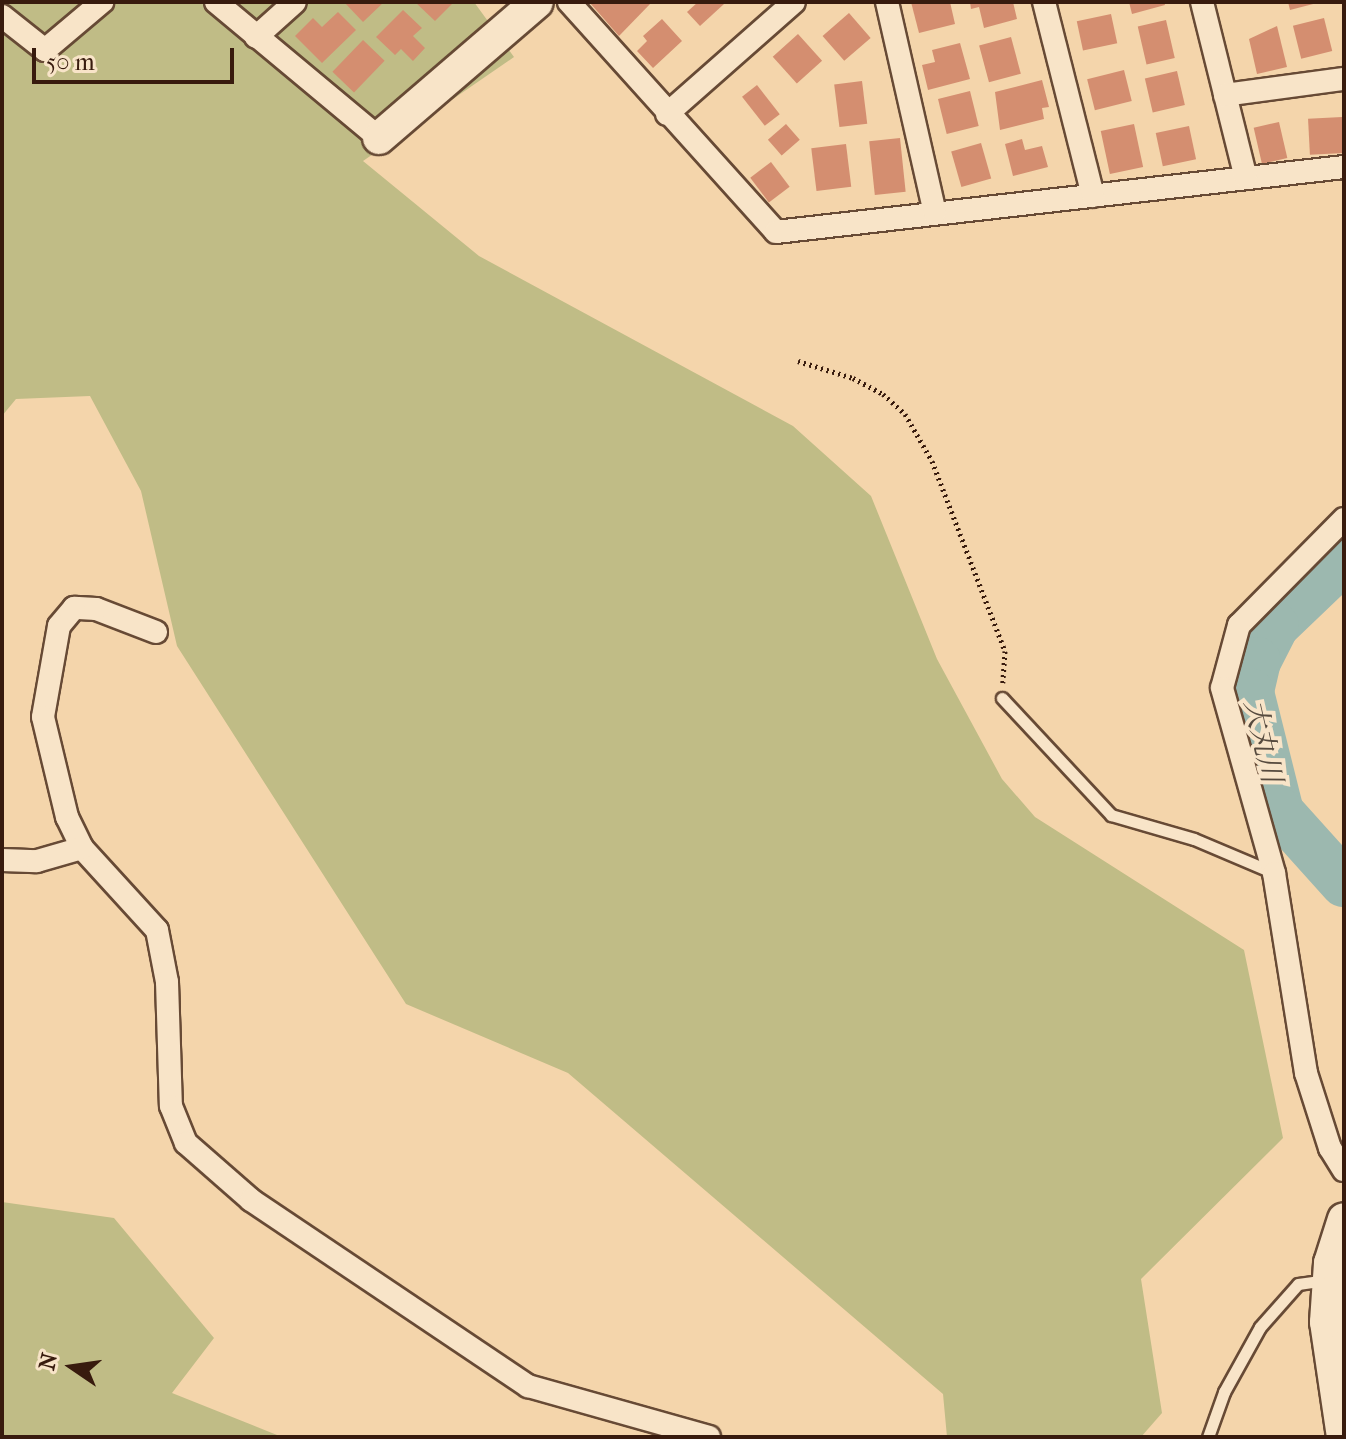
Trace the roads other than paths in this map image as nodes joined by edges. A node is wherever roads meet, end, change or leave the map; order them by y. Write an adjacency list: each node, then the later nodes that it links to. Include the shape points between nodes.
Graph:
1 (102, 2): 10 (street, via 45,50)
2 (216, 2): 11 (street)
3 (295, 2): 11 (street)
4 (537, 2): 15 (main road)
5 (569, 2): 14 (street)
6 (794, 2): 14 (street)
7 (887, 2): 19 (street)
8 (1044, 2): 18 (street)
9 (1202, 2): 13 (street)
10 (2, 16)
11 (256, 37): 15 (street)
12 (1344, 79): 13 (street)
13 (1225, 95): 17 (street)
14 (667, 114): 19 (street, via 776,232)
15 (379, 138)
16 (1344, 167): 17 (street)
17 (1246, 178): 18 (street)
18 (1093, 196): 19 (street)
19 (935, 213)
20 (1344, 519): 25 (street, via 1239,625 1222,688)
21 (156, 632): 23 (street, via 96,609 74,608 59,626 43,717 67,817)
22 (1002, 698): 25 (lane, via 1111,815 1194,839)
23 (82, 848): 24 (street, via 37,861); 29 (street, via 157,930 167,982 171,1106 186,1143 251,1200 528,1386)
24 (2, 860)
25 (1274, 873): 26 (street, via 1306,1073 1330,1148)
26 (1344, 1170)
27 (1344, 1219): 28 (main road)
28 (1329, 1279): 30 (lane, via 1298,1284 1260,1327 1224,1392); 31 (main road, via 1326,1322)
29 (709, 1437)
30 (1208, 1437)
31 (1343, 1437)

